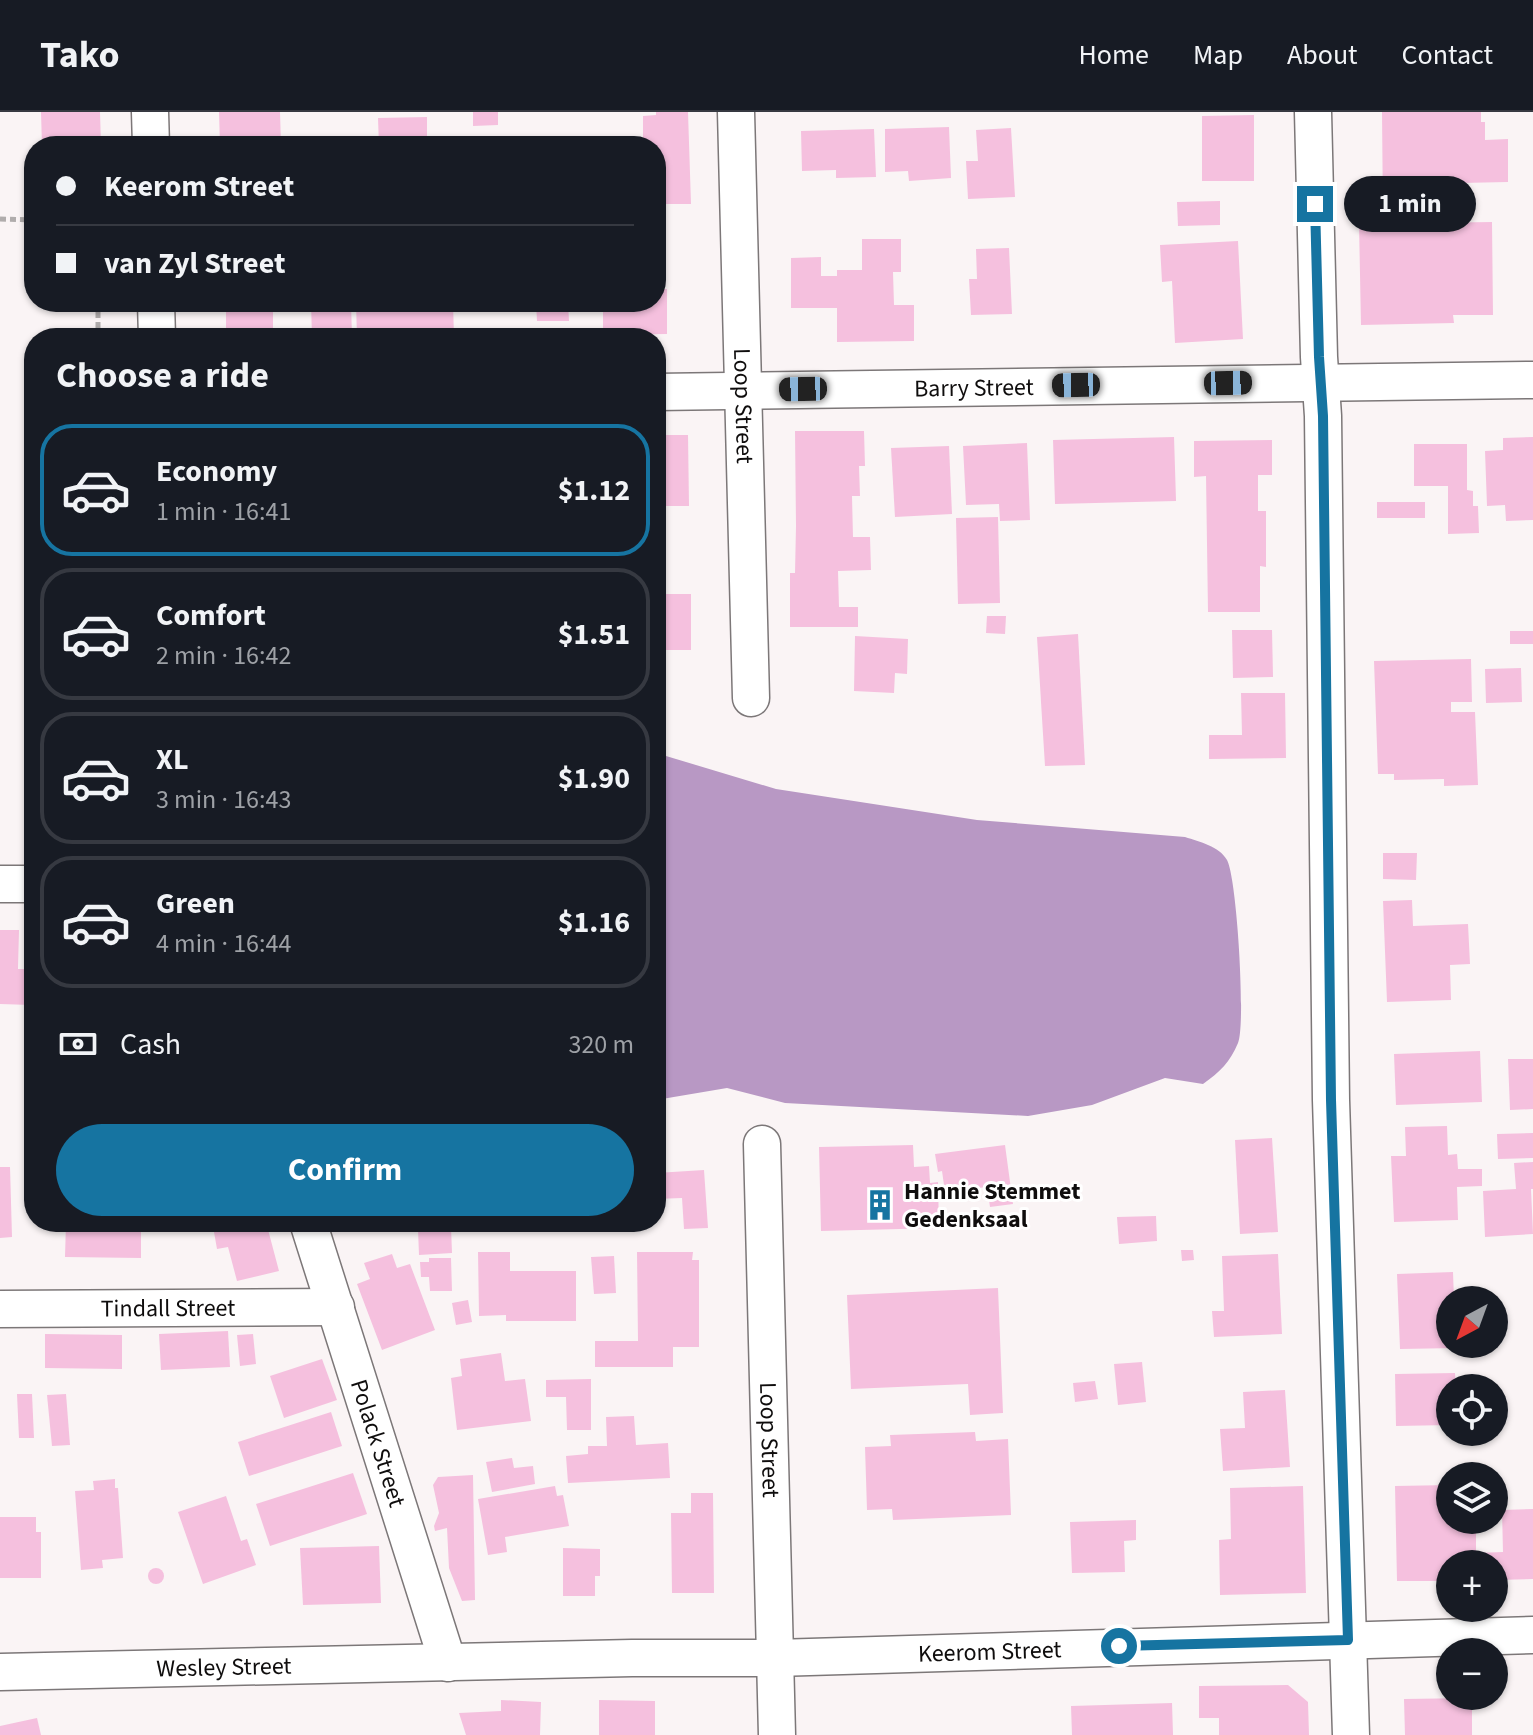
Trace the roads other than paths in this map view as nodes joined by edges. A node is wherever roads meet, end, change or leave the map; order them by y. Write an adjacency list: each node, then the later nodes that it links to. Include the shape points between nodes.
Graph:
1 (150, 112): 4 (street)
2 (736, 112): 7 (street, Loop Street)
3 (1313, 112): 6 (street)
4 (151, 136)
5 (1533, 380): 6 (street, Barry Street)
6 (1321, 383): 7 (street, Barry Street); 17 (street, via 1331,1100)
7 (742, 390): 8 (street, Barry Street); 9 (street, Loop Street)
8 (666, 392)
9 (751, 698)
10 (0, 884): 11 (street)
11 (24, 884)
12 (762, 1144): 18 (street, Loop Street)
13 (311, 1232): 14 (street, Polack Street)
14 (336, 1307): 15 (street, Tindall Street); 19 (street, Polack Street)
15 (0, 1309)
16 (1533, 1635): 17 (street, Keerom Street)
17 (1348, 1640): 18 (street, Keerom Street); 22 (street)
18 (776, 1658): 19 (street, Keerom Street); 21 (street, Loop Street)
19 (448, 1663): 20 (street, Wesley Street)
20 (0, 1672)
21 (777, 1735)
22 (1351, 1735)

